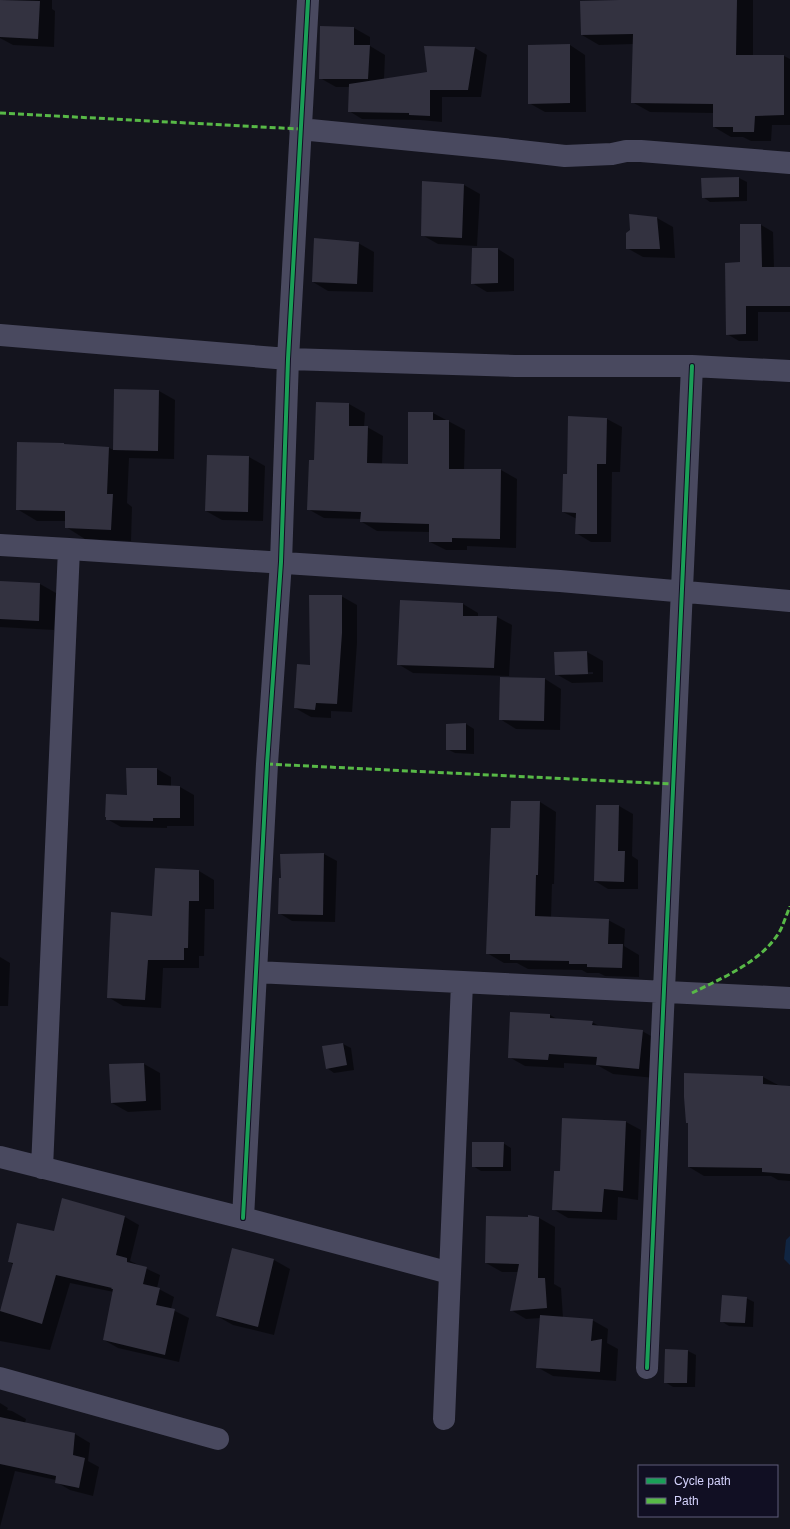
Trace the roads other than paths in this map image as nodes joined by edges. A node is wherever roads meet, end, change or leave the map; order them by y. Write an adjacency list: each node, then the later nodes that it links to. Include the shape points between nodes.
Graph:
1 (308, 0): 2 (street)
2 (300, 129): 3 (street, via 565,156 642,151); 5 (street)
3 (790, 163)
4 (0, 335): 5 (street)
5 (288, 359): 6 (street, via 515,366); 10 (street)
6 (692, 366): 7 (street); 11 (street)
7 (790, 371)
8 (0, 546): 9 (street)
9 (69, 549): 10 (street); 18 (street)
10 (281, 562): 11 (street, via 560,581); 13 (street)
11 (683, 593): 12 (street); 15 (street)
12 (790, 601)
13 (256, 972): 14 (street); 19 (street)
14 (462, 982): 15 (street); 20 (street)
15 (664, 992): 16 (street); 21 (street)
16 (790, 998)
17 (0, 1157): 18 (street)
18 (42, 1168): 19 (street)
19 (243, 1218): 20 (street)
20 (450, 1273): 23 (street)
21 (647, 1368)
22 (0, 1378): 24 (street)
23 (444, 1419)
24 (218, 1439)

